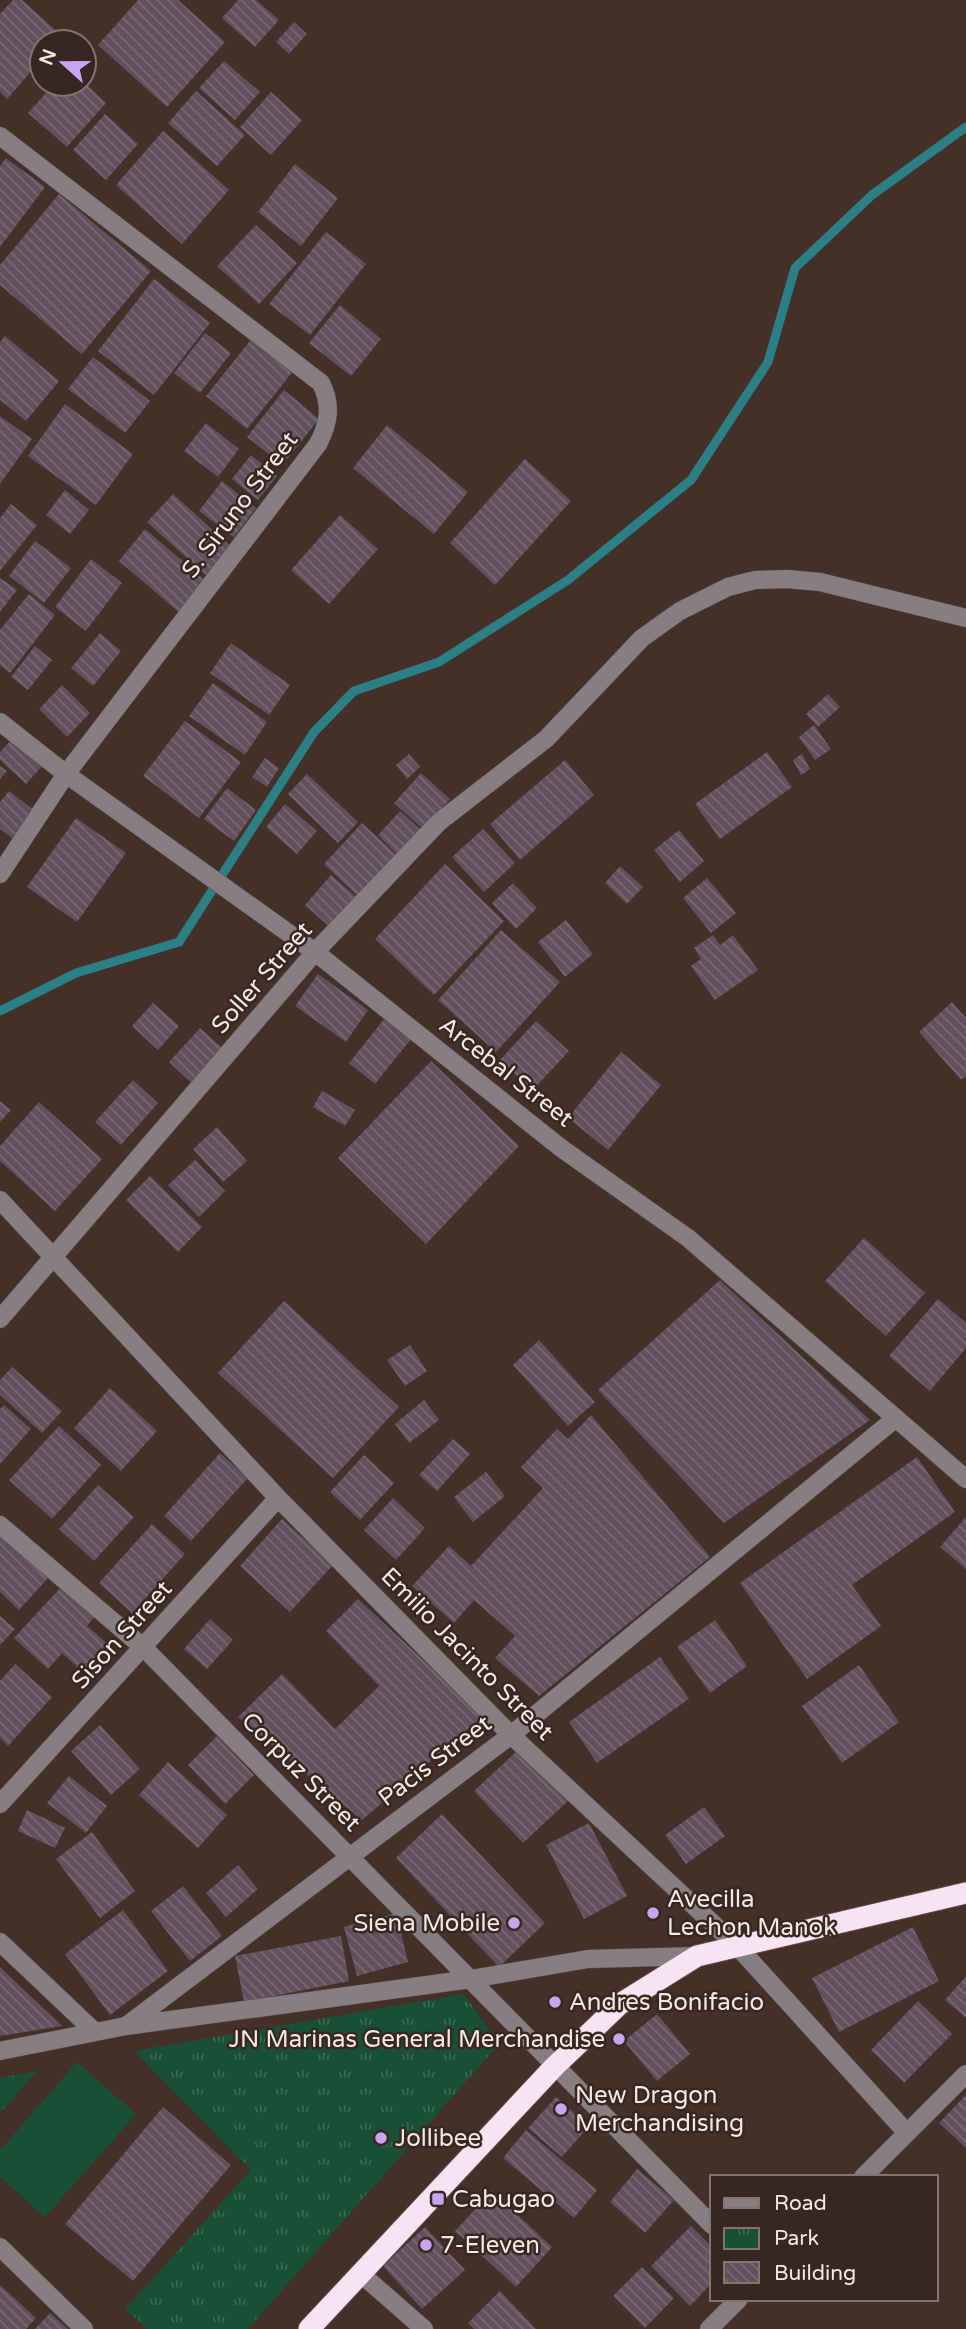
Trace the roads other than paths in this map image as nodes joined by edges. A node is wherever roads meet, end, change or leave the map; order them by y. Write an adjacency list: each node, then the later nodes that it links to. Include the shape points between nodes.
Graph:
1 (0, 136): 4 (street, S. Siruno Street, via 321,383 328,397 327,426 318,444)
2 (966, 618): 6 (street, Soller Street, via 820,582 787,579 728,587 680,611 642,638 546,738 439,822)
3 (0, 722): 4 (street, Arcebal Street)
4 (66, 775): 5 (street, S. Siruno Street); 6 (street, Arcebal Street)
5 (0, 874)
6 (315, 952): 8 (street, Soller Street); 10 (street, Arcebal Street, via 561,1148 688,1238)
7 (0, 1200): 8 (street, Emilio Jacinto Street)
8 (54, 1256): 9 (street, Soller Street); 12 (street, Emilio Jacinto Street)
9 (0, 1320)
10 (896, 1418): 11 (street, Arcebal Street); 15 (street, Pacis Street)
11 (966, 1479)
12 (278, 1498): 14 (street, Sison Street); 15 (street, Emilio Jacinto Street)
13 (0, 1525): 14 (street, Corpuz Street)
14 (144, 1648): 16 (street, Sison Street); 17 (street, Corpuz Street)
15 (511, 1735): 17 (street, Pacis Street); 20 (street, Emilio Jacinto Street)
16 (0, 1804)
17 (349, 1855): 22 (street, Corpuz Street); 23 (street, Pacis Street)
18 (966, 1893): 20 (highway)
19 (0, 1942): 24 (street)
20 (738, 1947): 21 (highway); 28 (street, Emilio Jacinto Street)
21 (697, 1956): 22 (street, via 588,1959); 26 (highway, via 620,2004)
22 (471, 1979): 23 (street); 26 (street, Corpuz Street)
23 (126, 2026): 24 (street)
24 (95, 2032): 25 (street)
25 (0, 2051)
26 (554, 2067): 30 (street, Corpuz Street); 32 (highway)
27 (966, 2074): 28 (street)
28 (907, 2133): 29 (street)
29 (865, 2175)
30 (710, 2223)
31 (0, 2248): 34 (street)
32 (360, 2273): 35 (highway); 36 (street)
33 (737, 2301): 37 (street)
34 (84, 2329)
35 (309, 2329)
36 (424, 2329)
37 (709, 2329)

